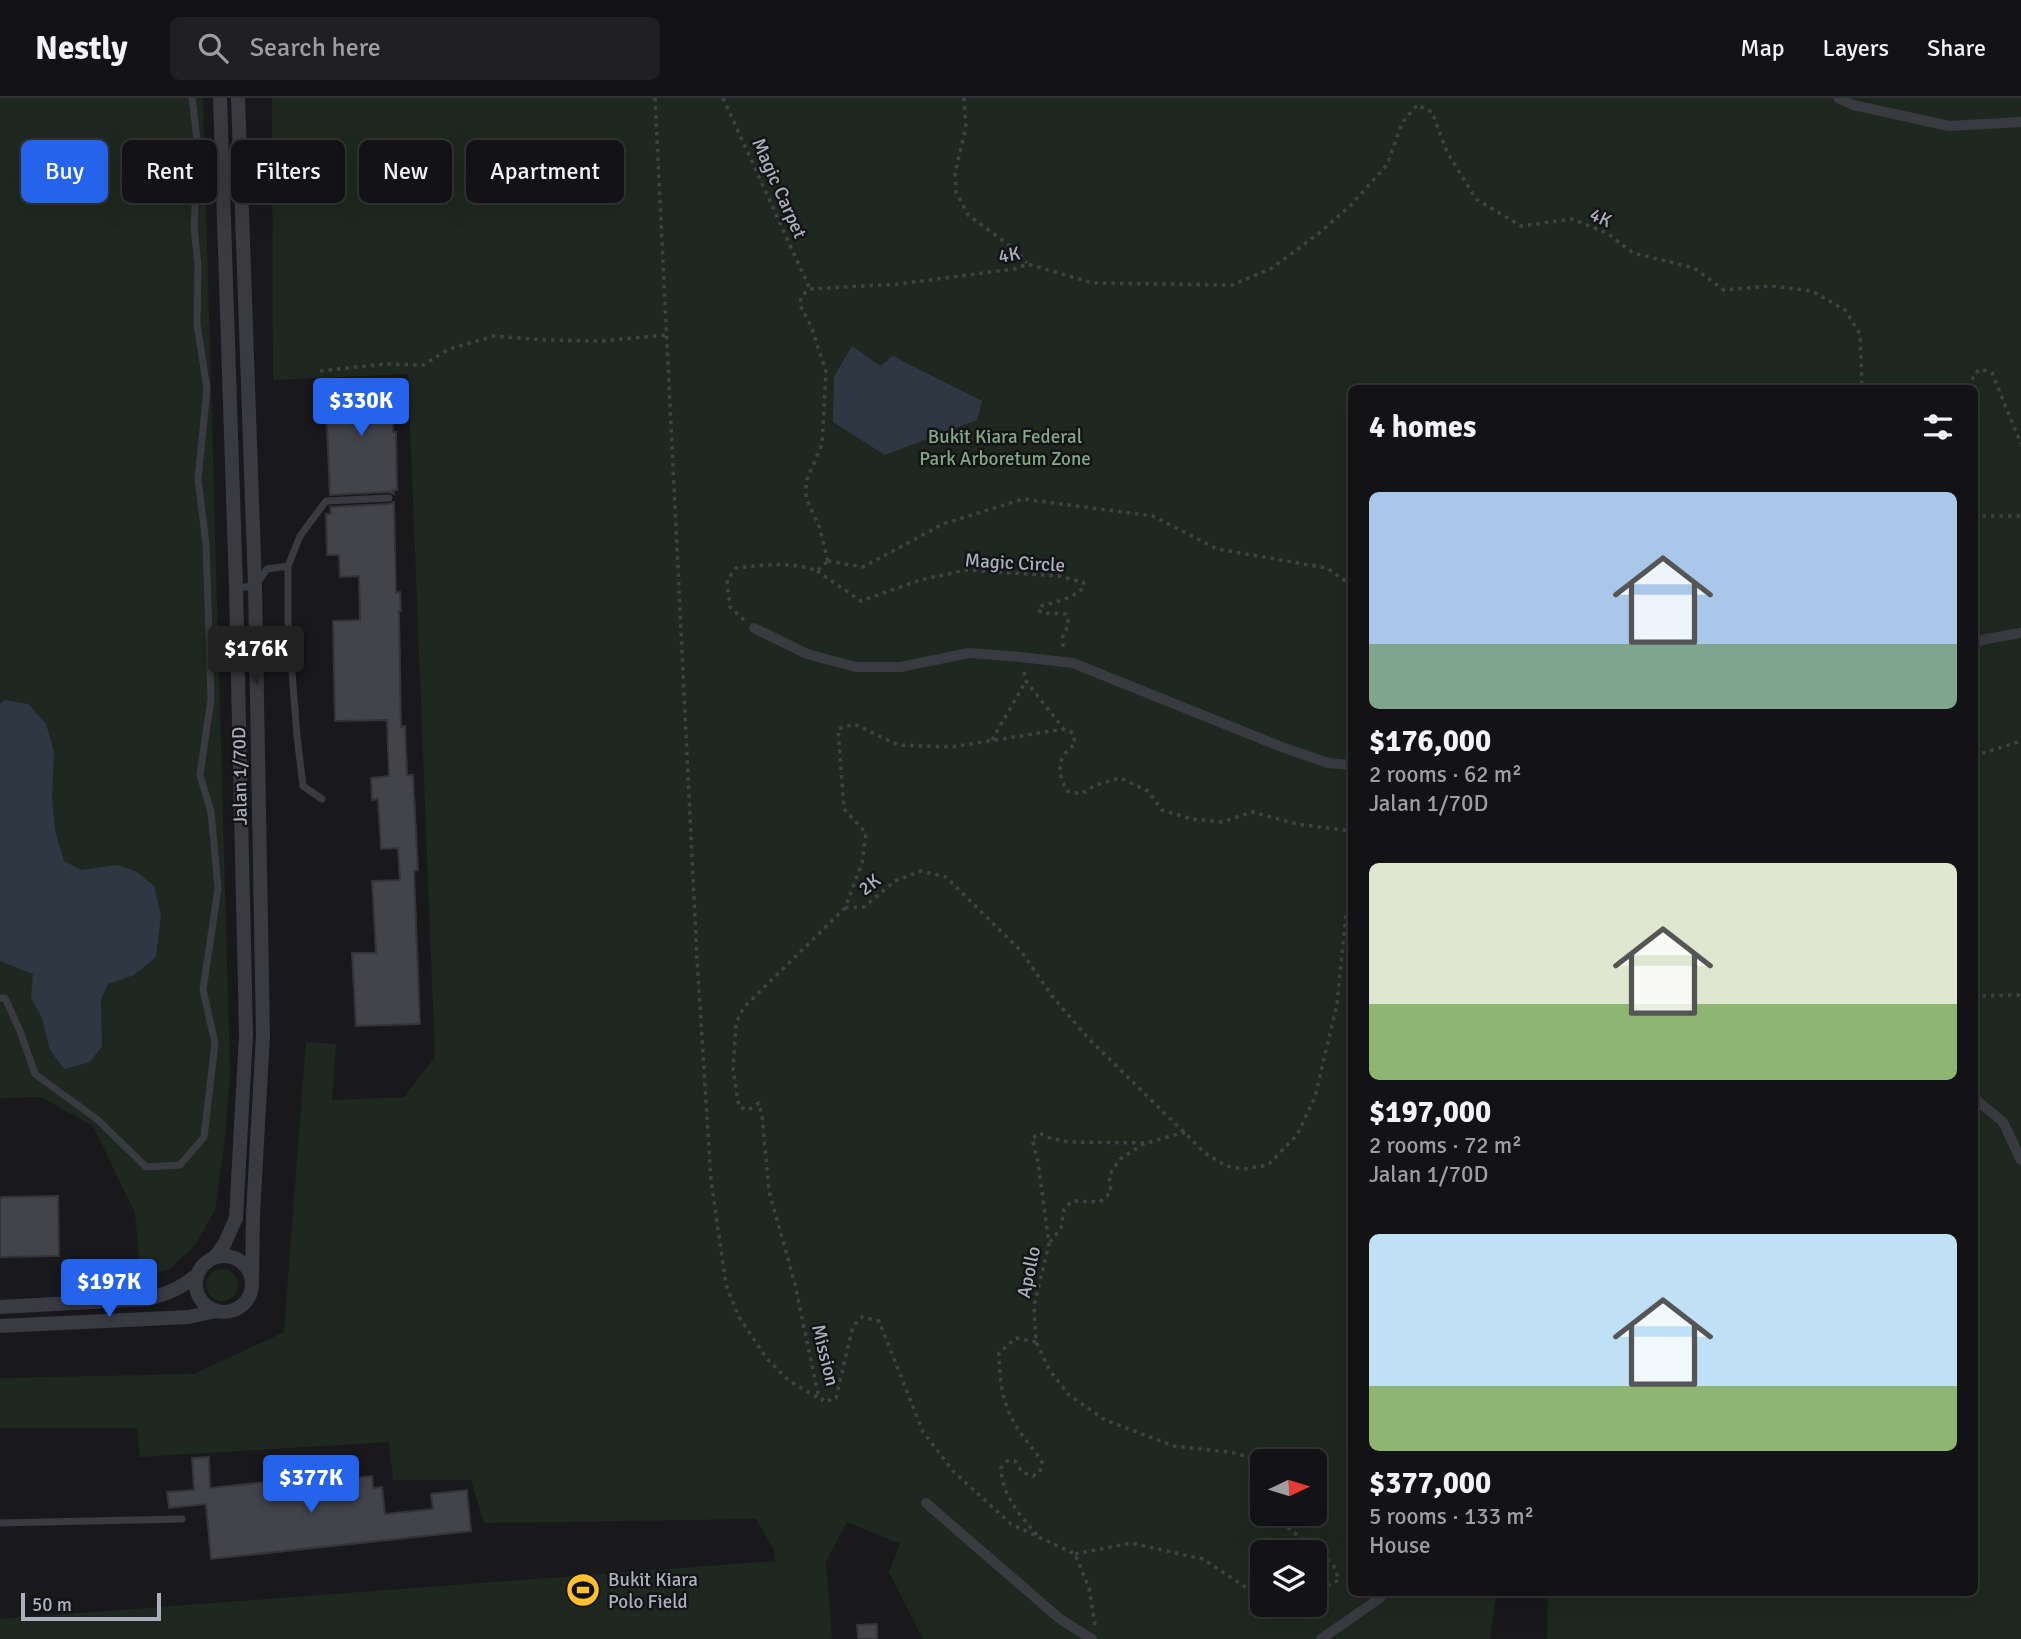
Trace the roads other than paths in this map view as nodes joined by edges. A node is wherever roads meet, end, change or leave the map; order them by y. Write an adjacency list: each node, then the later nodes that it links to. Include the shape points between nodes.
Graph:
1 (191, 98): 15 (lane, via 198,148 194,227 197,324 207,389 198,479 206,544 211,699 200,775 211,812 218,888 203,990 215,1043 204,1137 180,1165 146,1167 98,1120 35,1074 5,998)
2 (220, 98): 9 (street, Jalan 1/70D)
3 (238, 98): 8 (street, Jalan 1/70D)
4 (1838, 98): 5 (street, via 1949,126)
5 (2021, 122)
6 (389, 498): 7 (lane, via 326,501 300,536)
7 (288, 566): 8 (lane, via 267,569); 14 (lane, via 288,621 303,786)
8 (255, 586): 9 (lane); 20 (street, Jalan 1/70D, via 263,1035)
9 (236, 588): 18 (street, Jalan 1/70D, via 246,1035 236,1217)
10 (754, 628): 13 (street, via 807,654 856,667 900,667 969,653 1073,663 1279,746 1328,763)
11 (2021, 633): 12 (street)
12 (1978, 642)
13 (1348, 765)
14 (322, 799)
15 (0, 998)
16 (1978, 1101): 17 (street, via 2003,1122)
17 (2021, 1160)
18 (214, 1258): 19 (street); 20 (street, via 237,1259 246,1266)
19 (198, 1274): 21 (street, via 170,1293 147,1299); 22 (street, via 199,1297)
20 (252, 1285): 22 (street, via 245,1303 237,1309)
21 (0, 1307)
22 (216, 1311): 23 (street, via 189,1317)
23 (0, 1326)
24 (926, 1503): 28 (street, via 1060,1619)
25 (182, 1519): 26 (lane)
26 (0, 1523)
27 (1381, 1596): 29 (street)
28 (1092, 1639)
29 (1321, 1639)

